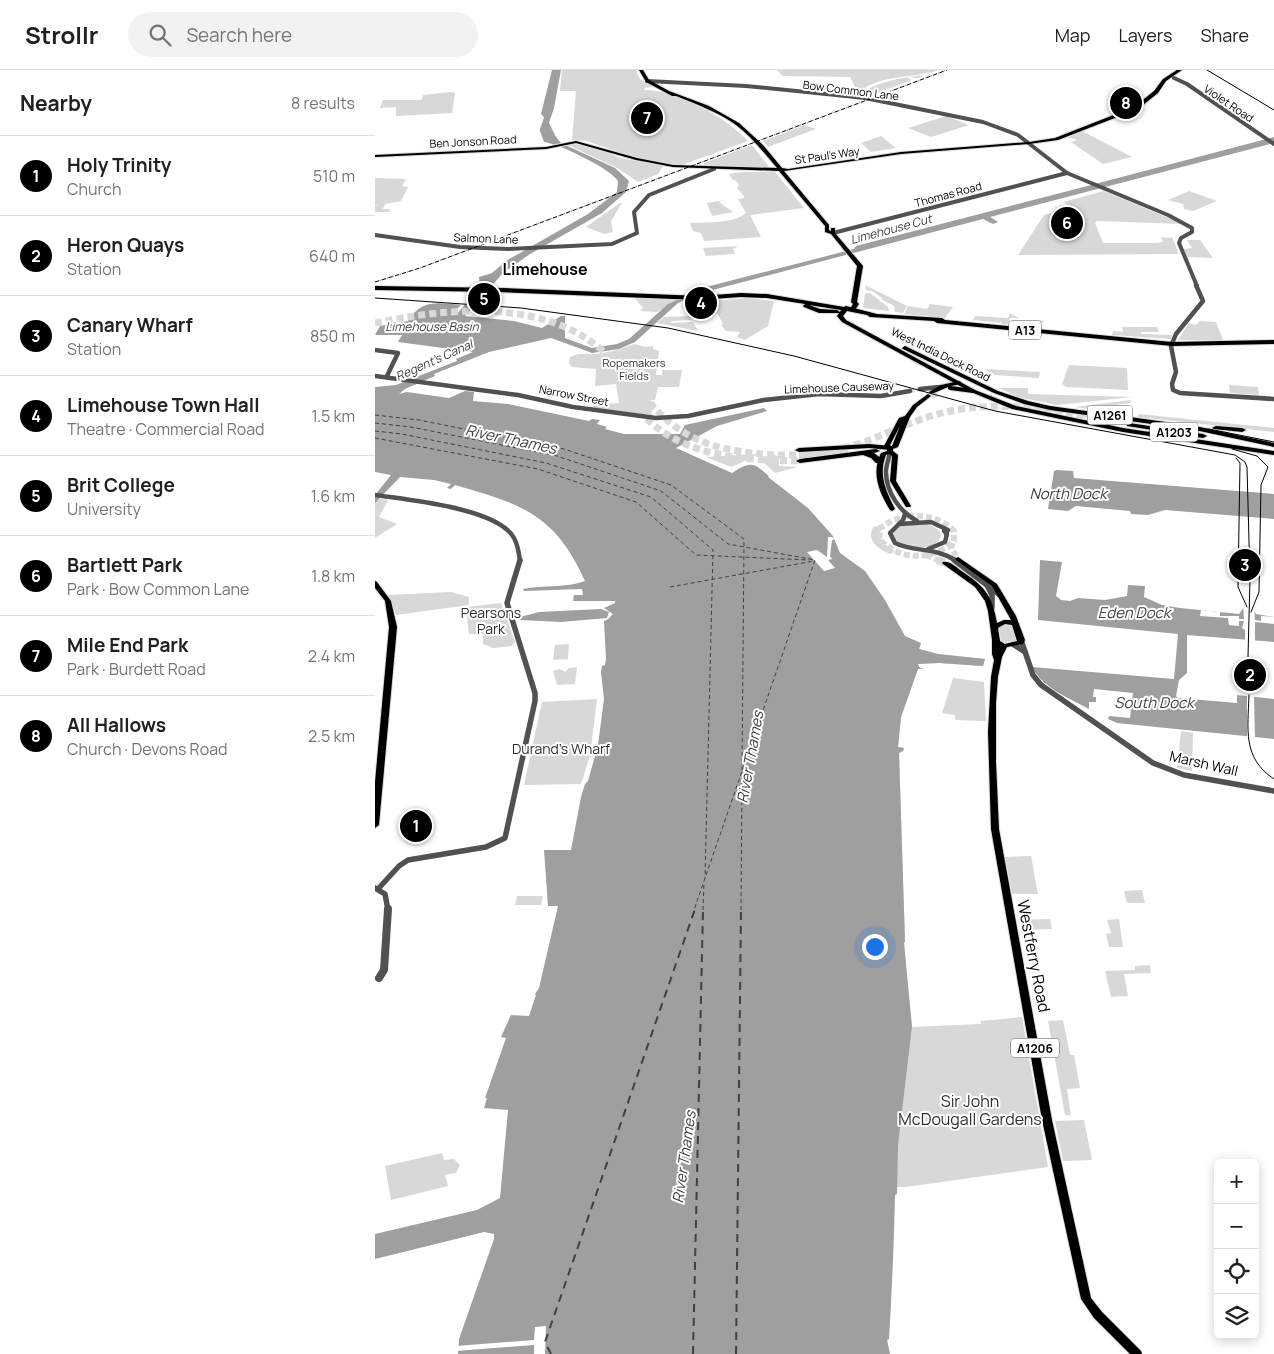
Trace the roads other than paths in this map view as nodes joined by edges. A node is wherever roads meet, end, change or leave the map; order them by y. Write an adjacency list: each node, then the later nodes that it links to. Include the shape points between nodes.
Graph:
1 (641, 70): 4 (main road)
2 (1177, 70): 3 (main road, St Paul's Way)
3 (1172, 78): 7 (main road, St Paul's Way, via 1163,80 1156,92 1136,108 1056,139); 8 (street, Violet Road)
4 (649, 80): 5 (main road, via 730,119); 7 (street, Bow Common Lane, via 746,86 883,101 983,122 1017,134)
5 (755, 142): 11 (main road); 11 (main road)
6 (569, 143): 9 (main road, Ben Jonson Road, via 553,147); 10 (main road, St Paul's Way, via 587,144 673,166)
7 (1029, 144): 11 (main road, St Paul's Way, via 901,153); 12 (street, Bow Common Lane)
8 (1274, 144)
9 (375, 156)
10 (714, 169): 11 (main road, St Paul's Way); 14 (street, Salmon Lane, via 649,195 634,212 637,232 617,243 543,248 460,247)
11 (777, 169): 13 (main road, via 827,226 827,231)
12 (1067, 173): 13 (street, Thomas Road); 24 (street, Bow Common Lane, via 1192,228 1192,232 1181,238 1179,243 1203,301 1176,334)
13 (833, 233): 19 (main road, via 860,269 856,303)
14 (375, 235)
15 (375, 287): 16 (highway, A13)
16 (781, 298): 17 (highway, A13); 18 (highway, A13)
17 (804, 301): 19 (highway, A1261)
18 (819, 311): 19 (highway, A13); 20 (highway, West India Dock Road / A1261)
19 (847, 311): 20 (highway, via 839,316); 21 (highway, A13); 26 (highway, West India Dock Road / A1261, via 849,320)
20 (844, 321): 29 (highway, West India Dock Road / A1261)
21 (1076, 335): 22 (highway, A13)
22 (1095, 337): 24 (highway, A13)
23 (1272, 341): 24 (highway, A13)
24 (1172, 344): 38 (street, via 1176,372 1172,384 1176,392)
25 (375, 350): 28 (street, via 399,353)
26 (937, 364): 30 (highway, A1261, via 960,378); 31 (highway, West India Dock Road / A1261)
27 (375, 376): 28 (street, Narrow Street)
28 (387, 376): 37 (street, Narrow Street, via 655,418 688,416)
29 (945, 377): 30 (highway, West India Dock Road / A1261); 35 (main road)
30 (959, 383): 31 (highway, A1261); 32 (main road); 35 (main road); 36 (highway, West India Dock Road / A1261)
31 (982, 385): 39 (highway, West India Dock Road / A1261, via 1013,399)
32 (950, 388): 35 (main road); 36 (main road)
33 (920, 389): 35 (street)
34 (911, 391): 37 (street, Limehouse Causeway, via 881,396 822,394)
35 (934, 391): 44 (main road, via 907,417 895,447)
36 (973, 391): 40 (highway, West India Dock Road / A1261, via 993,401)
37 (768, 399)
38 (1274, 399)
39 (1047, 408): 40 (highway, via 1038,412); 42 (highway, A1261, via 1244,438)
40 (1055, 418): 42 (highway, A1261)
41 (1126, 423): 42 (highway, A1203)
42 (1274, 449)
43 (799, 450): 44 (highway, via 873,446)
44 (889, 450): 45 (highway); 47 (main road); 49 (main road, via 895,455 893,481); 51 (street, via 886,480)
45 (862, 453): 46 (highway); 47 (highway)
46 (800, 461)
47 (879, 461): 50 (main road, via 880,486)
48 (375, 495): 73 (street, via 430,503 491,518 514,537 520,563 507,603 535,692 505,838 490,846 405,861 394,868 389,880)
49 (908, 506)
50 (892, 509)
51 (905, 514): 52 (street); 53 (street)
52 (917, 521): 53 (street); 54 (street, via 939,527 947,534)
53 (899, 524): 55 (street, via 890,532 895,543 911,549)
54 (941, 544): 55 (street); 56 (street)
55 (927, 549): 56 (street)
56 (944, 553): 59 (street)
57 (958, 560): 61 (main road, via 994,583)
58 (945, 563): 62 (main road, Westferry Road / A1206, via 974,582)
59 (984, 582): 61 (street); 62 (street, Westferry Road)
60 (375, 583): 72 (main road, via 387,601 393,627)
61 (1004, 599): 63 (main road)
62 (992, 607): 64 (main road, Westferry Road / A1206)
63 (1016, 624): 64 (main road, via 1004,622); 65 (main road)
64 (994, 628): 66 (main road, Westferry Road / A1206)
65 (1021, 640): 67 (main road); 69 (street, Marsh Wall)
66 (997, 642): 68 (main road); 70 (main road, Westferry Road / A1206, via 994,648)
67 (1014, 645): 68 (main road); 69 (street)
68 (1004, 646): 70 (main road, Westferry Road / A1206)
69 (1025, 652): 71 (street, Marsh Wall, via 1033,675 1041,685 1149,762 1184,774)
70 (997, 660): 75 (main road, Westferry Road / A1206, via 992,708 992,795 996,837 1057,1169 1086,1299 1097,1315)
71 (1274, 790)
72 (375, 825)
73 (377, 888): 74 (street, via 385,894 388,902 384,970)
74 (379, 978)
75 (1137, 1354)

